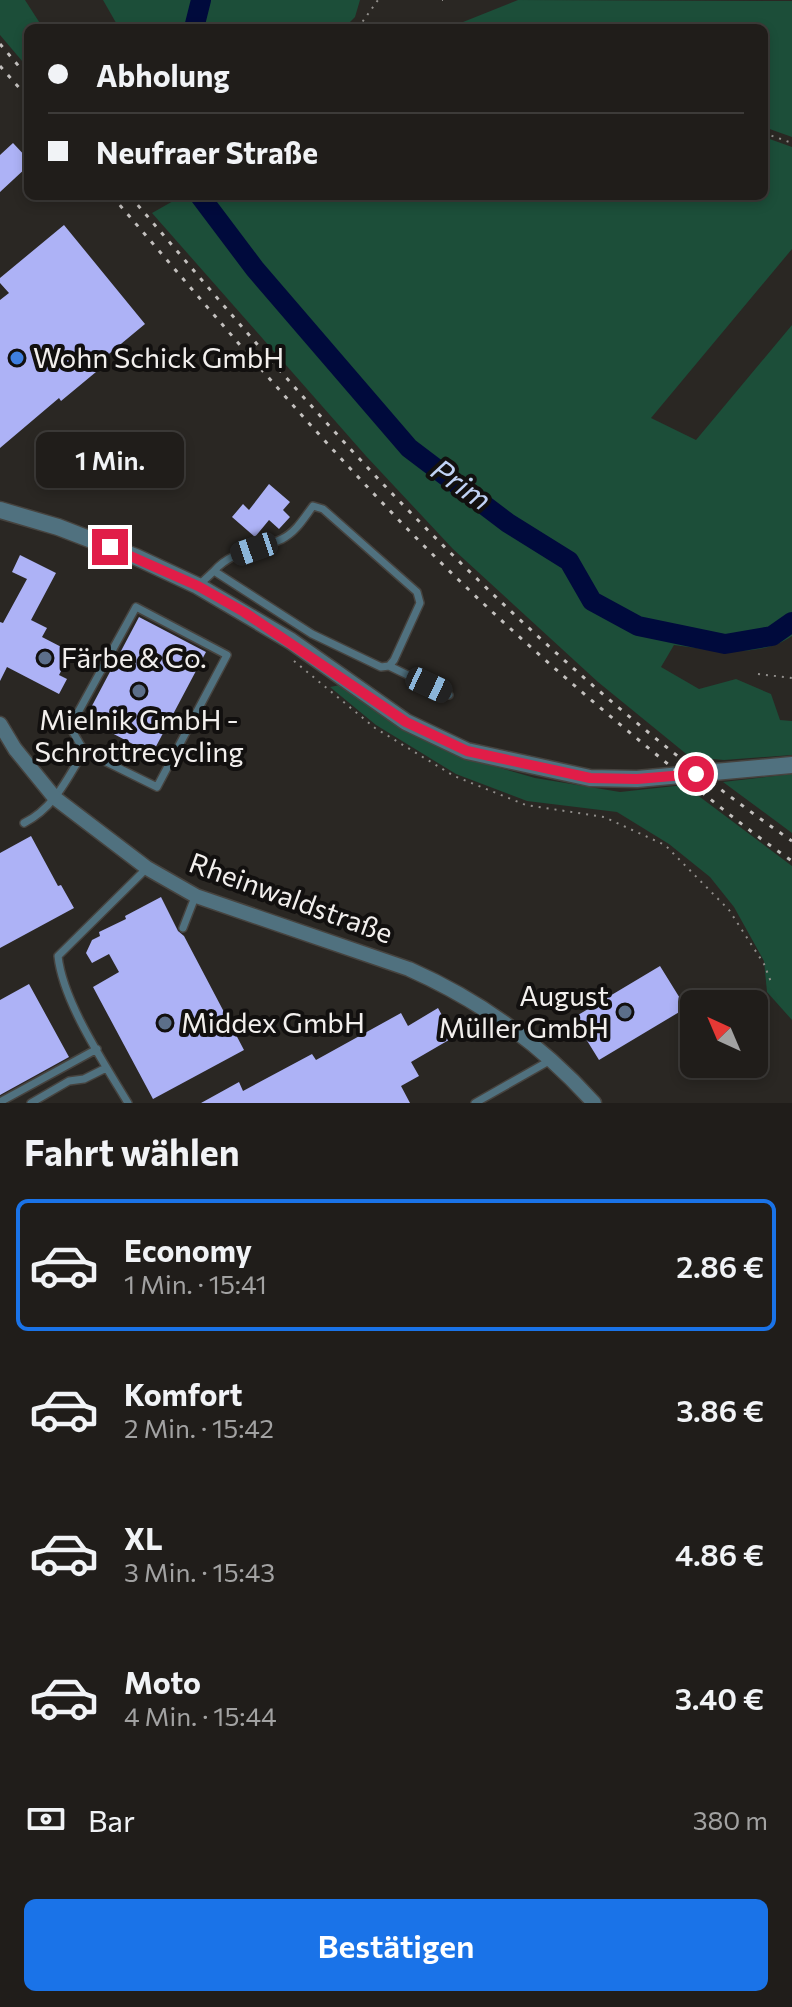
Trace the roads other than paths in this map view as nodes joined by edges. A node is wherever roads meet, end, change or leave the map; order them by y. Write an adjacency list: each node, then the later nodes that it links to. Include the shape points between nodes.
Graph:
1 (0, 510): 3 (street, via 58,527)
2 (214, 571): 3 (lane); 4 (lane, via 312,634); 4 (lane, via 228,558 292,533 313,506 323,509 420,597)
3 (198, 586): 8 (street, via 291,641 406,722 467,751 590,778 637,779)
4 (389, 666): 5 (lane)
5 (449, 695)
6 (0, 724): 9 (street, Rheinwaldstraße)
7 (84, 751): 7 (lane, via 70,727 136,607 227,655 157,787); 9 (lane)
8 (792, 765)
9 (55, 798): 10 (lane); 11 (street, Rheinwaldstraße)
10 (24, 823)
11 (147, 868): 12 (street, Rheinwaldstraße); 14 (lane, via 58,956 60,978)
12 (196, 896): 13 (lane); 15 (street, Rheinwaldstraße, via 438,982 473,1001)
13 (183, 928)
14 (97, 1049): 16 (lane); 17 (lane)
15 (551, 1060): 20 (lane); 21 (street, Rheinwaldstraße)
16 (106, 1068): 18 (lane); 19 (lane)
17 (0, 1102)
18 (31, 1103)
19 (128, 1103)
20 (475, 1103)
21 (594, 1103)

